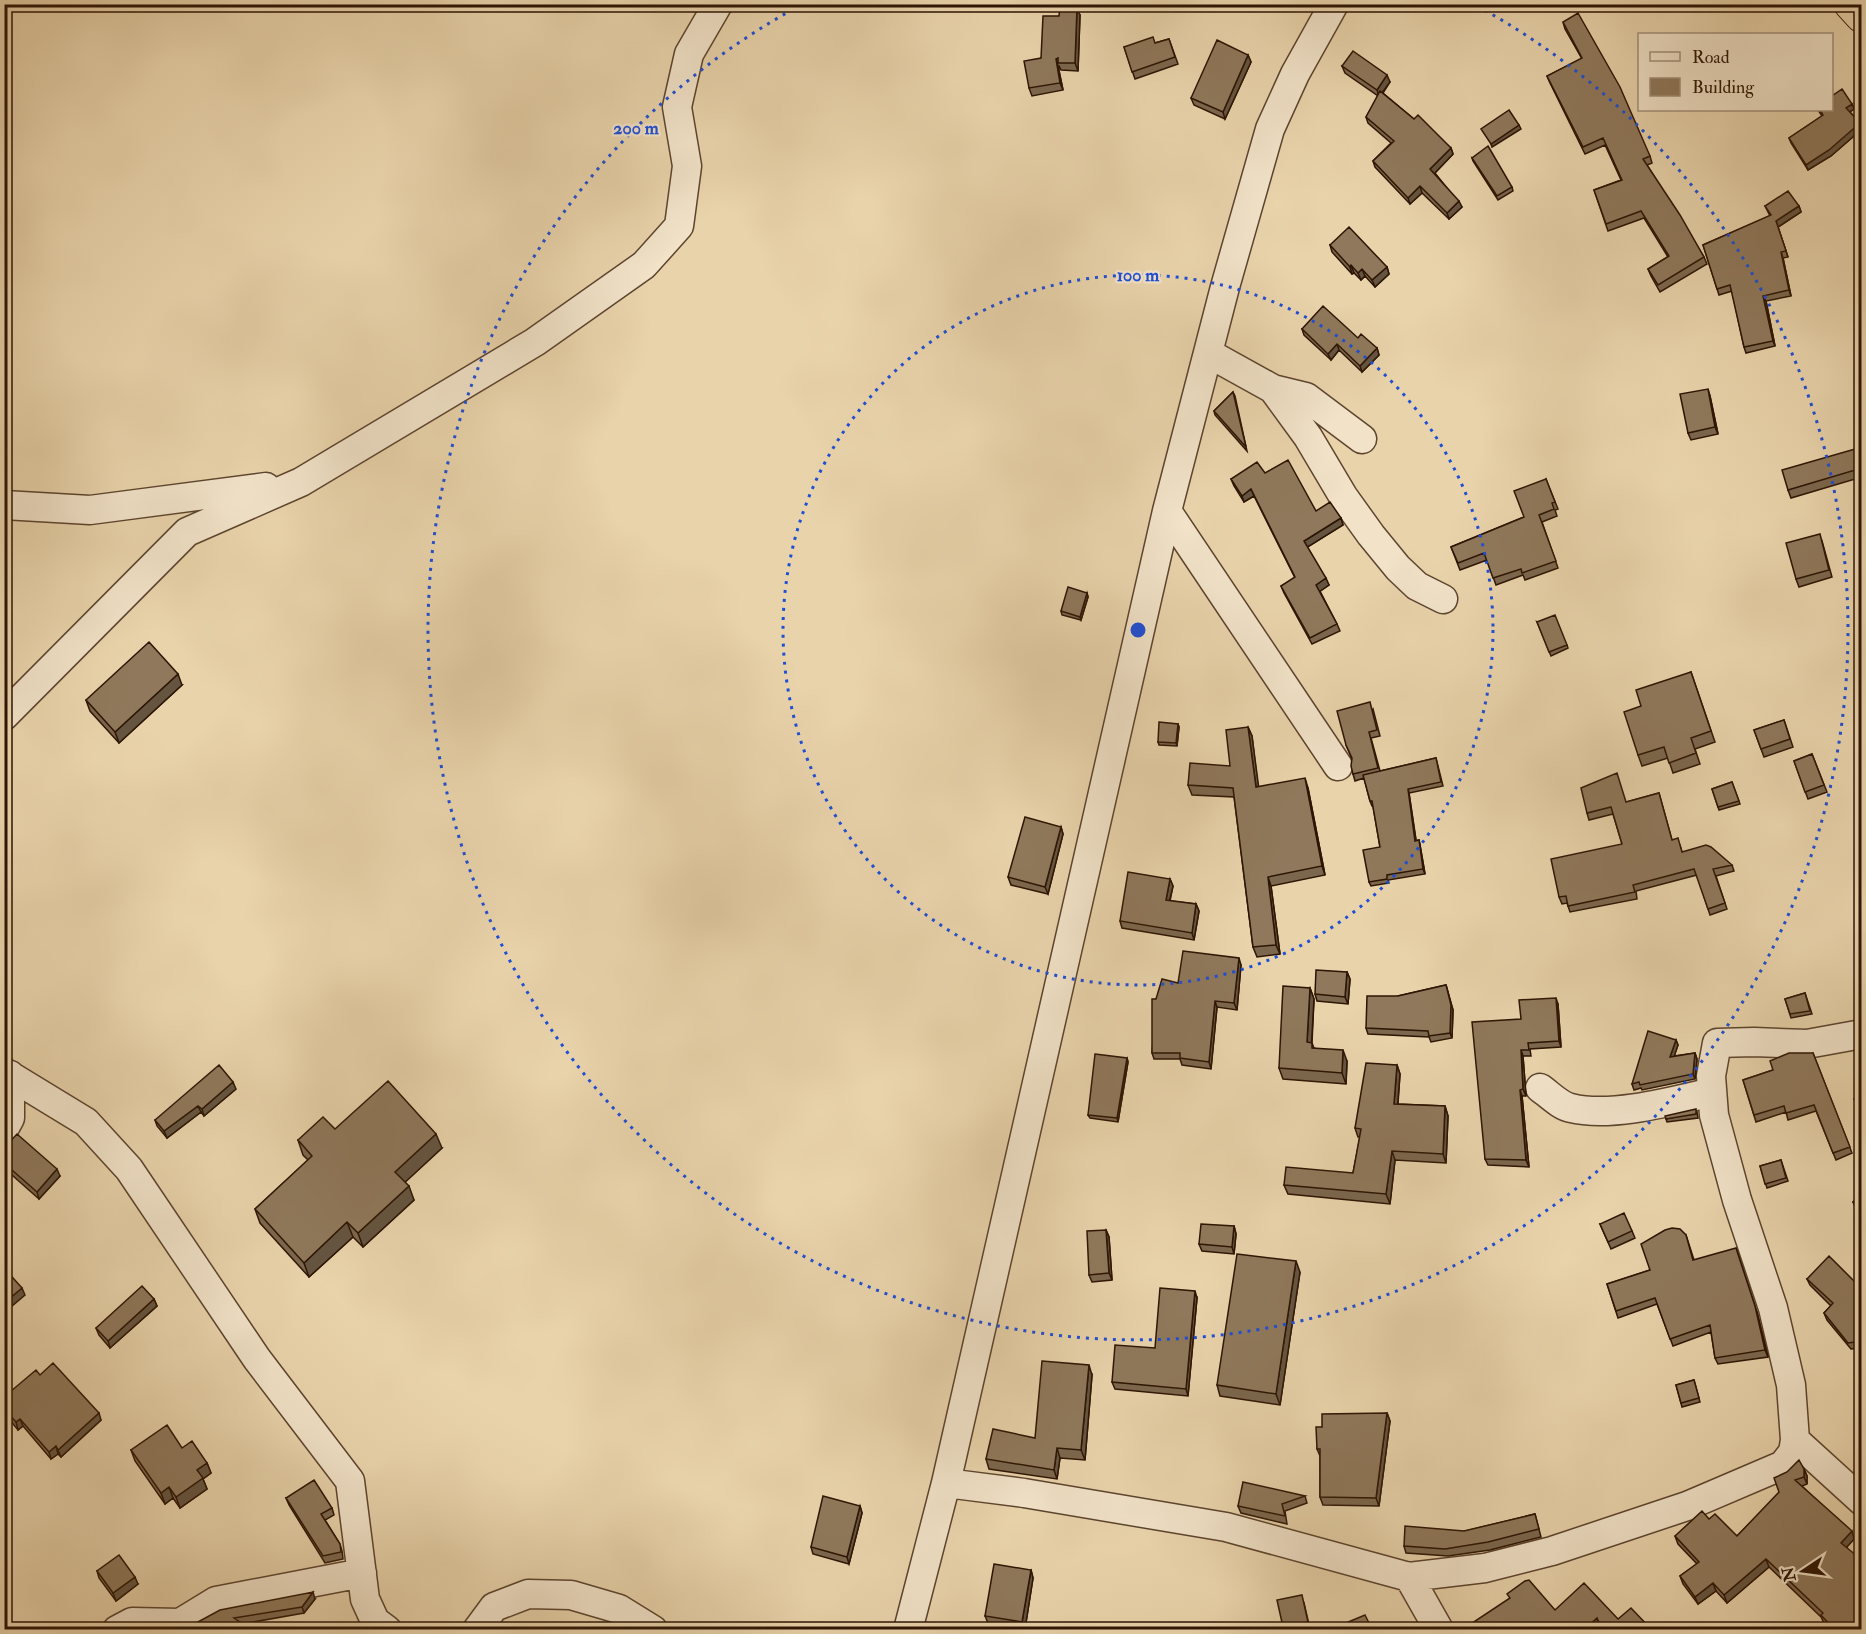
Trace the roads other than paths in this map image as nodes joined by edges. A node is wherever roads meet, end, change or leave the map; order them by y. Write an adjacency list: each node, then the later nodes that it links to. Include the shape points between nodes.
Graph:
1 (718, 4): 8 (street, via 689,54 677,107 687,166 679,226 644,265 535,342)
2 (1334, 4): 5 (street, via 1270,129)
3 (1851, 4): 4 (highway)
4 (1862, 16)
5 (1208, 354): 6 (street); 10 (street)
6 (1273, 388): 7 (street, via 1306,397); 11 (street, via 1371,535 1417,586)
7 (1362, 439)
8 (301, 482): 9 (street, via 90,510); 12 (street, via 187,532)
9 (4, 505)
10 (1167, 511): 13 (street); 20 (street)
11 (1443, 599)
12 (4, 716)
13 (1338, 766)
14 (1862, 1034): 17 (street, via 1807,1044 1717,1043)
15 (7, 1073): 18 (street, via 10,1118); 22 (street, via 86,1122 129,1169 257,1359 350,1481)
16 (1540, 1088): 17 (street, via 1569,1108 1598,1110 1648,1107)
17 (1712, 1092): 19 (street, via 1714,1115 1737,1200 1773,1308 1791,1385)
18 (4, 1129)
19 (1795, 1440): 21 (street); 23 (street, via 1793,1452 1784,1465 1686,1506 1551,1551 1485,1568)
20 (946, 1483): 23 (street, via 1226,1527); 29 (street)
21 (1862, 1501)
22 (362, 1573): 24 (street, via 216,1600); 26 (street, via 365,1599 375,1620)
23 (1409, 1577): 30 (street)
24 (180, 1626): 25 (street, via 132,1622)
25 (117, 1629)
26 (387, 1629)
27 (477, 1629): 28 (street, via 494,1607 528,1594 571,1595 620,1609)
28 (653, 1629)
29 (908, 1629)
30 (1439, 1629)

